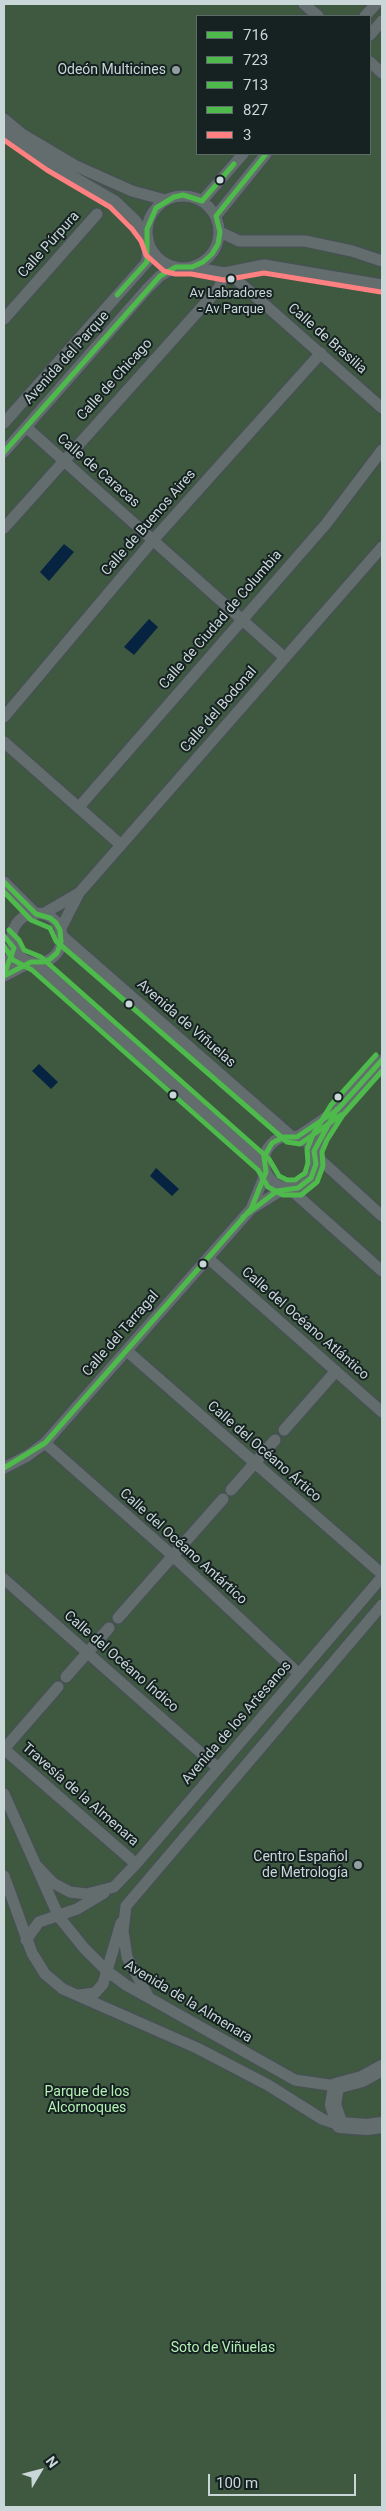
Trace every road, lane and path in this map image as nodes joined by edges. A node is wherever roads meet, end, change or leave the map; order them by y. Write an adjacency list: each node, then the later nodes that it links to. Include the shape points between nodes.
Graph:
1 (304, 4): 3 (street)
2 (376, 4): 4 (street)
3 (317, 15)
4 (366, 15)
5 (382, 21): 6 (street)
6 (371, 34)
7 (371, 63): 8 (street)
8 (382, 73)
9 (4, 119): 13 (street, via 22,134 76,166 132,191)
10 (4, 131): 18 (street, via 51,164 115,201 135,220)
11 (242, 155): 14 (street)
12 (265, 155): 16 (street)
13 (164, 200): 14 (street, via 183,195); 18 (street, via 150,218)
14 (202, 201): 16 (street)
15 (96, 214): 24 (street, Calle Púrpura)
16 (216, 216): 17 (street)
17 (220, 232): 19 (street, via 239,241 305,241); 21 (street, via 212,254)
18 (148, 239): 20 (street, via 158,258); 27 (street, Avenida del Parque, via 147,262)
19 (382, 261)
20 (176, 267): 21 (street); 28 (street, Avenida del Parque, via 147,289)
21 (192, 267): 22 (street)
22 (227, 273): 23 (street, via 264,265); 25 (street, Calle de Brasilia); 31 (street, Calle de Chicago, via 219,288)
23 (382, 284)
24 (4, 319)
25 (321, 354): 26 (street, Calle de Brasilia); 33 (street, Calle de Buenos Aires)
26 (382, 408)
27 (6, 415)
28 (26, 427): 30 (street, Avenida del Parque); 31 (street, Calle de Caracas)
29 (382, 450): 35 (street, Calle de Ciudad de Columbia, via 326,524)
30 (4, 452)
31 (64, 460): 32 (street, Calle de Chicago); 33 (street, Calle de Caracas)
32 (4, 528)
33 (154, 539): 35 (street, Calle de Caracas); 37 (street, Calle de Buenos Aires)
34 (382, 547): 36 (street, Calle del Bodonal)
35 (242, 619): 36 (street, Calle de Caracas); 39 (street, Calle de Ciudad de Columbia)
36 (285, 658): 40 (street, Calle del Bodonal)
37 (4, 716)
38 (4, 742): 39 (street)
39 (79, 807): 40 (street)
40 (121, 845): 42 (street, Calle del Bodonal)
41 (4, 882): 43 (street)
42 (79, 893): 43 (street, Calle del Bodonal); 44 (street, Calle del Bodonal)
43 (40, 914): 44 (street, via 56,923); 46 (street, via 20,920 14,928)
44 (61, 932): 47 (street, via 57,953 50,959); 52 (street, Avenida de Viñuelas)
45 (4, 936): 46 (street)
46 (14, 946): 47 (street, via 18,955); 48 (street)
47 (33, 963): 48 (street); 54 (street)
48 (4, 976)
49 (382, 1060): 50 (street)
50 (378, 1073): 51 (street)
51 (337, 1110): 52 (street); 53 (street)
52 (294, 1136): 53 (street, via 310,1145); 54 (street, via 272,1143 267,1150)
53 (315, 1153): 55 (street, via 316,1164 311,1178 305,1184); 57 (street)
54 (265, 1168): 55 (street, via 273,1182); 56 (street, Calle del Tarragal)
55 (287, 1188): 56 (street, Calle del Tarragal); 59 (street)
56 (250, 1209): 58 (street, Calle del Tarragal)
57 (382, 1216)
58 (208, 1258): 60 (street, Calle del Tarragal); 61 (street, Calle del Océano Atlántico)
59 (382, 1271)
60 (127, 1351): 65 (street, Calle del Tarragal); 66 (street, Calle del Océano Ártico)
61 (336, 1371): 62 (street, Calle del Océano Atlántico); 63 (street)
62 (382, 1412)
63 (284, 1430)
64 (275, 1440): 66 (street)
65 (45, 1443): 67 (street, Calle del Tarragal); 70 (street, Calle del Océano Antártico)
66 (254, 1464): 68 (street); 71 (street, Calle del Océano Ártico)
67 (4, 1468)
68 (232, 1490)
69 (223, 1499): 70 (street)
70 (173, 1556): 74 (street); 77 (street, Calle del Océano Antártico)
71 (382, 1576): 77 (street, Avenida de los Artesanos)
72 (4, 1579): 76 (street, Calle del Océano Índico)
73 (382, 1605): 87 (street)
74 (118, 1618)
75 (109, 1628): 76 (street)
76 (88, 1653): 78 (street); 81 (street, Calle del Océano Índico)
77 (299, 1674): 81 (street, Avenida de los Artesanos)
78 (66, 1677)
79 (58, 1687): 80 (street)
80 (4, 1749): 84 (street, Travesía de la Almenara)
81 (218, 1768): 84 (street, Avenida de los Artesanos)
82 (4, 1794): 83 (street, Avenida de la Almenara)
83 (35, 1864): 86 (street, via 53,1884 70,1892 87,1894); 88 (street, Avenida de la Almenara)
84 (136, 1864): 86 (street, Avenida de los Artesanos)
85 (4, 1876): 89 (street)
86 (114, 1887): 88 (street, Avenida de los Artesanos)
87 (126, 1906): 90 (street); 92 (street, via 123,1931 127,1957)
88 (59, 1917): 89 (street, Avenida de los Artesanos, via 39,1922); 90 (street, Avenida de la Almenara)
89 (26, 1940): 91 (street, via 45,1974)
90 (107, 1971): 91 (street, via 103,1984 95,1993); 92 (street, Avenida de la Almenara)
91 (78, 1996): 95 (street, via 197,2048 268,2085 322,2119)
92 (148, 1996): 94 (street, Avenida de la Almenara, via 295,2080)
93 (382, 2068): 94 (street, via 362,2079)
94 (336, 2086): 95 (street, via 333,2105)
95 (340, 2124): 96 (street)
96 (382, 2125)

